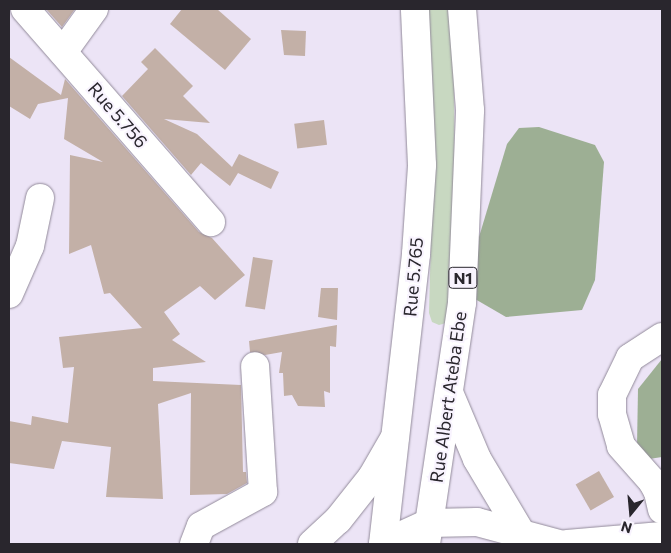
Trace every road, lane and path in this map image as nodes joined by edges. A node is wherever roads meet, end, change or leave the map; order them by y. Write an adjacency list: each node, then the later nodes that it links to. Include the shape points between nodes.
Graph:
1 (25, 9): 5 (main road, Rue 5.756)
2 (94, 9): 5 (main road)
3 (415, 9): 12 (main road, Rue 5.765, via 422,165 416,254)
4 (462, 9): 11 (main road, Rue Albert Ateba Ebe / N1, via 470,110 469,175 462,303)
5 (63, 52): 7 (main road, Rue 5.756)
6 (40, 198): 8 (main road, via 30,246)
7 (211, 222)
8 (9, 294)
9 (662, 337): 13 (main road, via 630,358 612,395 615,432 621,446)
10 (255, 366): 17 (main road, via 263,492 201,526)
11 (450, 394): 14 (main road, via 477,459); 15 (main road, Rue Albert Ateba Ebe / N1)
12 (395, 437): 18 (main road, via 372,478 338,520); 19 (main road, Rue 5.765)
13 (661, 498)
14 (520, 531): 15 (main road, via 477,522); 20 (main road)
15 (428, 534): 19 (main road)
16 (662, 536): 21 (main road)
17 (194, 544)
18 (312, 544)
19 (383, 544)
20 (559, 544)
21 (567, 544)

